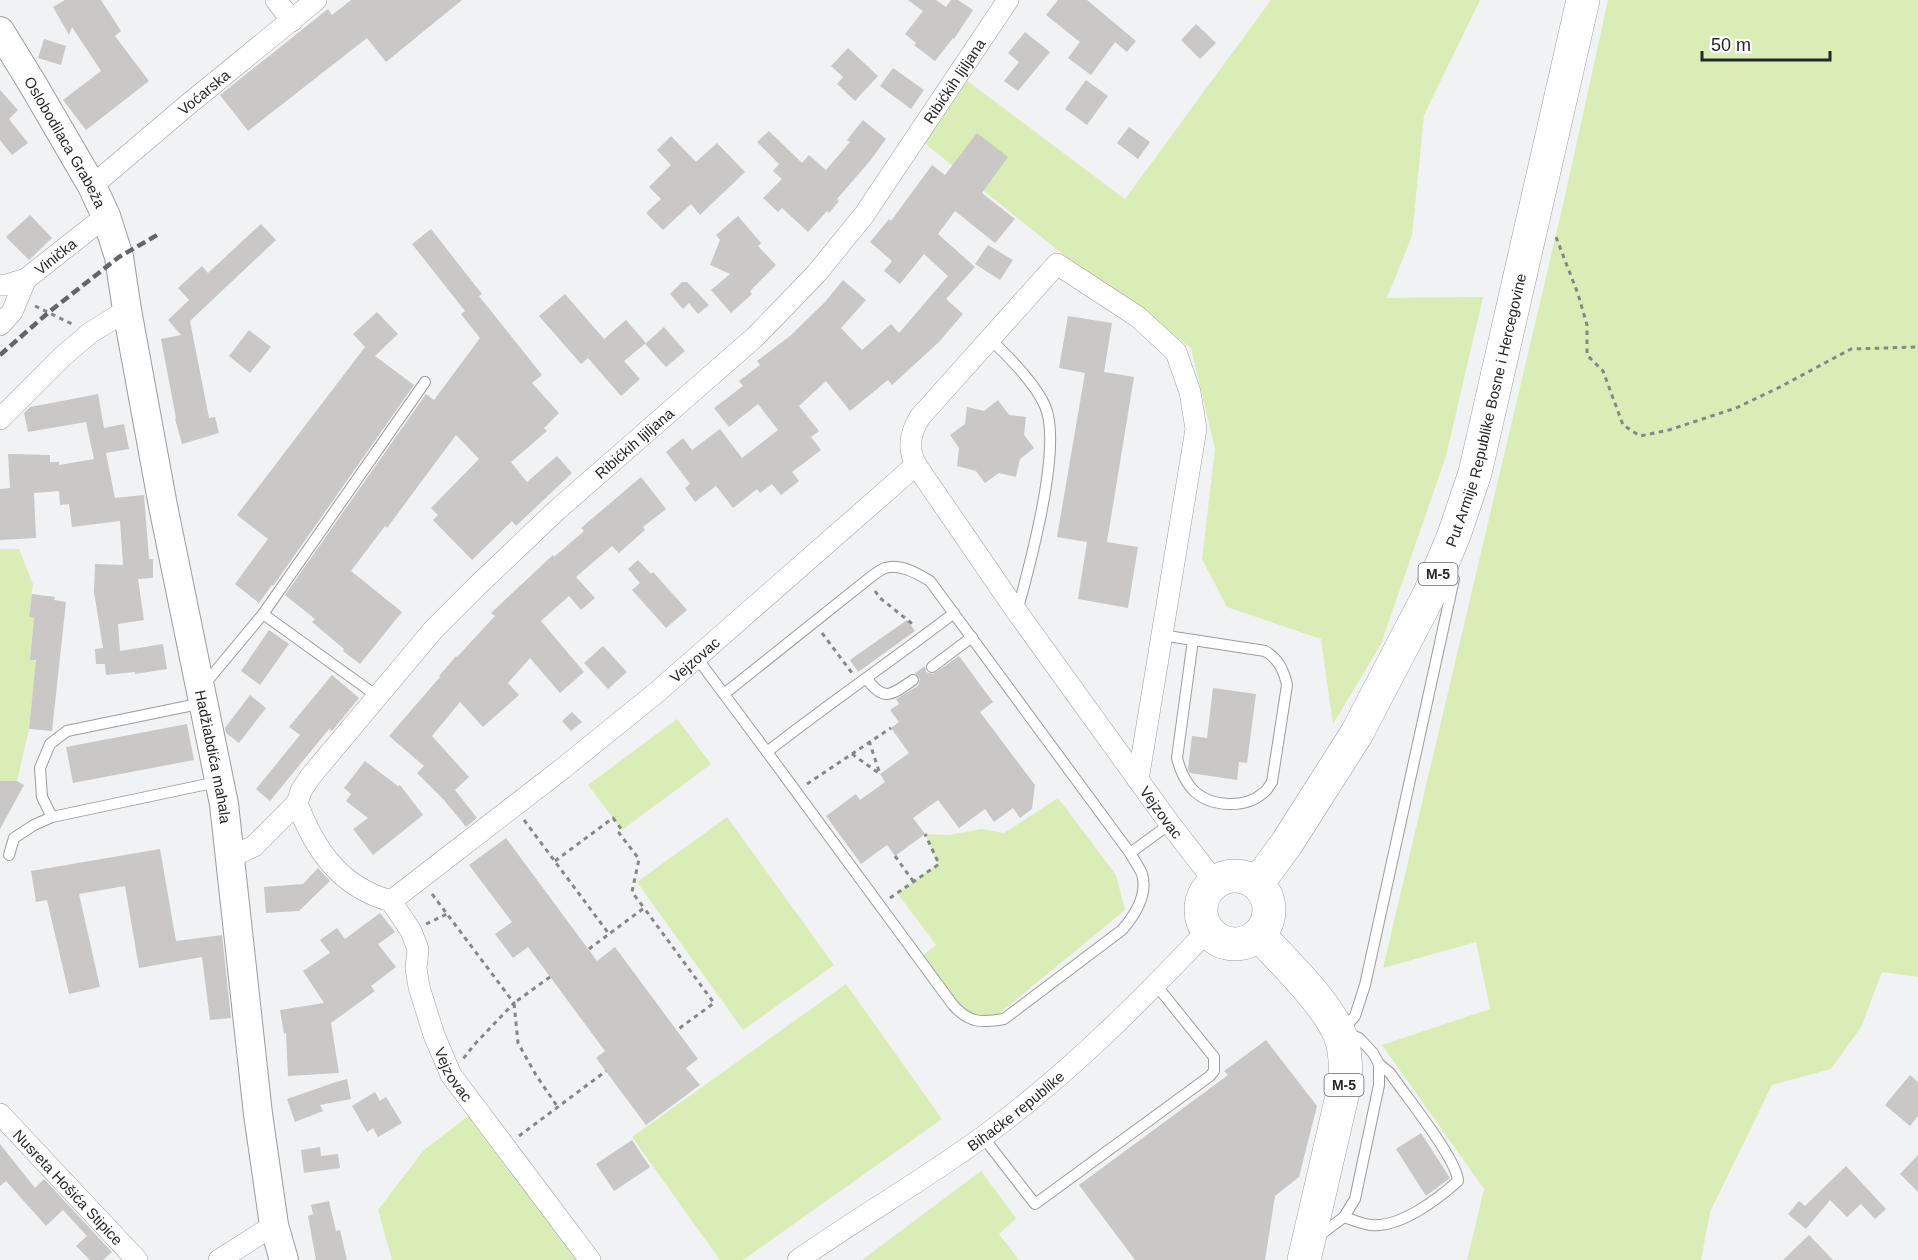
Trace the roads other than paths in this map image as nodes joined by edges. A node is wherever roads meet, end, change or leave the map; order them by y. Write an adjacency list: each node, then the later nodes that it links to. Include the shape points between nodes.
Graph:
1 (276, 0): 5 (street)
2 (316, 0): 5 (street, Voćarska)
3 (1008, 0): 31 (street, Ribićkih ljiljana, via 864,214 816,274 755,337 557,510 477,586)
4 (1583, 0): 42 (main road, Put Armije Republike Bosne i Hercegovine / M-5, via 1475,473 1450,545 1429,595 1357,733)
5 (292, 21): 7 (street, Voćarska)
6 (0, 31): 7 (street, Oslobodilaca Grabeža)
7 (92, 186): 8 (street, Oslobodilaca Grabeža)
8 (106, 216): 9 (street, Oslobodilaca Grabeža); 11 (street, Vinička)
9 (119, 257): 12 (street, Hadžiabdića mahala)
10 (0, 285): 11 (street, Vinička)
11 (22, 288): 13 (street, via 12,312)
12 (127, 310): 16 (street, via 63,356); 30 (street, Hadžiabdića mahala)
13 (0, 325)
14 (990, 339): 17 (street, via 914,427 910,454); 19 (lane, via 1017,365 1045,405 1050,423 1049,460 1036,542); 22 (street, via 1057,264 1138,317 1176,352 1190,392 1196,429)
15 (424, 382): 21 (lane)
16 (0, 420)
17 (916, 465): 19 (street, Vejzovac); 25 (street, Vejzovac)
18 (1454, 579): 47 (lane, via 1365,986 1355,1016)
19 (1017, 612): 33 (street, Vejzovac)
20 (954, 613): 23 (lane); 28 (lane); 29 (lane, via 930,581 899,567 885,568)
21 (263, 614): 30 (lane); 31 (lane)
22 (1161, 635): 24 (lane); 33 (street)
23 (972, 637): 26 (lane); 38 (lane)
24 (1193, 640): 24 (lane, via 1264,651 1273,656 1285,675 1287,685 1272,782 1264,793 1243,803 1210,801 1191,788 1181,772 1177,758)
25 (697, 658): 29 (lane); 43 (street, Vejzovac)
26 (932, 667)
27 (913, 680): 28 (lane, via 894,694 878,692)
28 (864, 681): 32 (lane)
29 (724, 694): 32 (lane)
30 (201, 696): 34 (street, Hadžiabdića mahala); 36 (lane, via 67,731 50,744 40,768 42,797)
31 (377, 696): 35 (street, Ribićkih ljiljana, via 310,777)
32 (767, 752): 38 (lane, via 962,1015 975,1021 1004,1019 1122,930 1133,917 1142,889 1142,875)
33 (1138, 780): 37 (street, Vejzovac)
34 (219, 782): 36 (lane); 40 (street, Hadžiabdića mahala)
35 (297, 803): 40 (street, Ribićkih ljiljana, via 255,846); 43 (street, via 305,825 334,868 372,896)
36 (52, 817): 39 (lane, via 14,838)
37 (1170, 824): 38 (lane); 41 (street, Vejzovac)
38 (1130, 853)
39 (9, 855)
40 (231, 857): 52 (street, Hadžiabdića mahala, via 258,1114)
41 (1215, 882): 42 (main road, via 1236,876); 44 (main road, via 1202,900 1201,911)
42 (1257, 884): 45 (main road, via 1269,903 1266,926)
43 (391, 901): 57 (street, Vejzovac, via 418,949 419,987 452,1075)
44 (1208, 930): 45 (main road, via 1227,943 1238,944); 46 (street, Bihaćke republike)
45 (1259, 935): 47 (main road, M-5, via 1317,1000)
46 (1156, 985): 50 (street, Bihaćke republike, via 1052,1082); 50 (lane, via 1214,1057 1210,1076 1035,1204)
47 (1340, 1033): 48 (lane, via 1359,1038); 53 (main road, M-5, via 1346,1079)
48 (1379, 1064): 51 (lane, via 1379,1085 1354,1199); 51 (lane, via 1390,1073 1450,1158 1458,1181 1401,1221 1371,1225)
49 (0, 1114): 54 (street, Nusreta Hošića Stipice)
50 (983, 1137): 58 (street, Bihaćke republike)
51 (1344, 1217): 53 (lane)
52 (274, 1225): 55 (street); 56 (street, Hadžiabdića mahala)
53 (1306, 1252)
54 (137, 1260)
55 (219, 1260)
56 (284, 1260)
57 (590, 1260)
58 (798, 1260)

